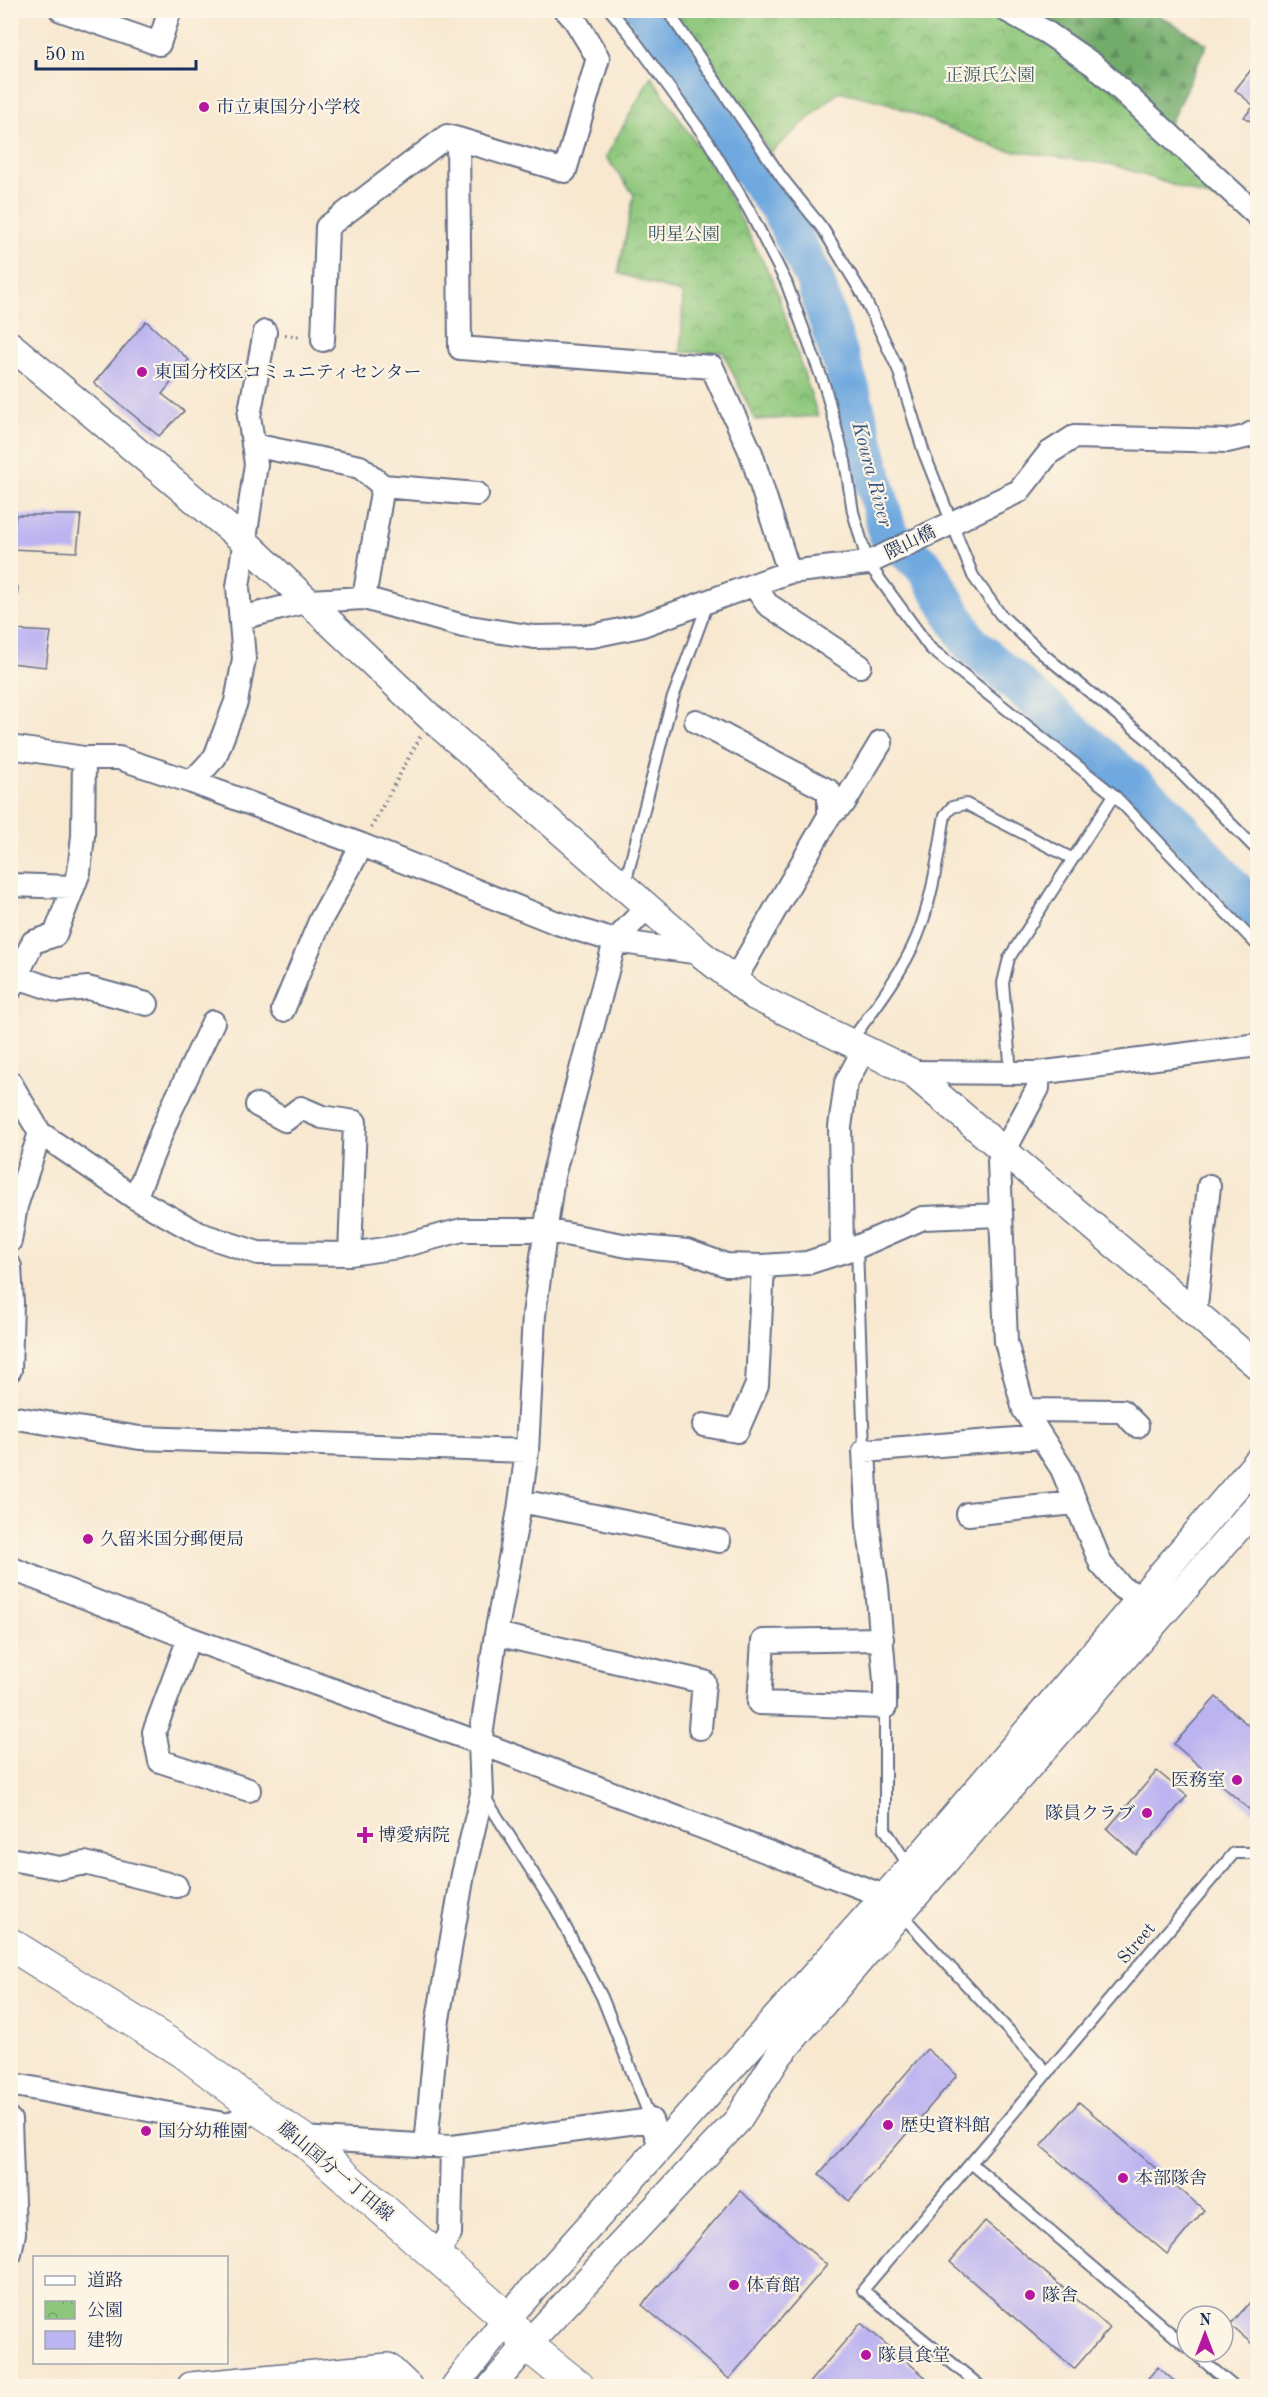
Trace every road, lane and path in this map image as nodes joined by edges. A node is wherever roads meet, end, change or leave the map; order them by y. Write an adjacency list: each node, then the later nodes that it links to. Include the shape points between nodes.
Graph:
1 (61, 10): 2 (street, via 159,44)
2 (170, 10)
3 (566, 10): 7 (street, via 598,58 565,171)
4 (610, 10): 18 (lane, via 708,141 786,282 825,387)
5 (667, 10): 16 (lane, via 782,178 823,229 863,295 898,369 924,453)
6 (1006, 10): 8 (street, via 1094,65)
7 (458, 139): 10 (street, via 447,136 327,227); 19 (street, via 460,348 712,367 752,453)
8 (1257, 216)
9 (265, 332): 10 (path); 13 (street, via 249,416)
10 (323, 340)
11 (10, 345): 17 (street)
12 (1257, 430): 16 (street, 隈山橋, via 1227,441 1074,437 1049,453 1019,491)
13 (254, 445): 14 (street, via 360,467); 17 (street, via 256,464)
14 (383, 486): 15 (street); 21 (street)
15 (477, 494)
16 (952, 521): 18 (street, 隈山橋); 35 (lane, via 973,576 1000,614 1147,739)
17 (244, 541): 22 (street); 24 (street, via 238,587)
18 (868, 563): 19 (street); 32 (lane, via 930,648)
19 (789, 572): 20 (street)
20 (753, 585): 23 (street); 25 (street, via 767,604)
21 (364, 598): 22 (street); 23 (street, via 463,626 534,638 592,636 640,626)
22 (309, 601): 24 (street); 26 (street)
23 (708, 602): 39 (lane, via 672,700)
24 (241, 618): 31 (street, via 244,659 236,702 215,757)
25 (860, 666)
26 (431, 718): 34 (path); 39 (street)
27 (696, 721): 33 (street, via 829,791)
28 (881, 742): 33 (street, via 844,803)
29 (10, 747): 30 (street)
30 (84, 758): 31 (street, via 119,758); 38 (street, via 83,836)
31 (192, 782): 34 (street)
32 (1114, 795): 36 (lane); 42 (lane)
33 (829, 816): 44 (street)
34 (362, 845): 41 (street, via 557,923); 47 (street, via 321,919)
35 (1257, 851)
36 (1073, 859): 50 (lane, via 966,804 952,807 945,815 933,885 917,937); 52 (lane, via 1009,958 1003,983)
37 (10, 885): 38 (street)
38 (74, 887): 45 (street, via 55,935 33,942)
39 (624, 887): 40 (street)
40 (647, 907): 41 (street); 43 (street)
41 (615, 941): 43 (street); 61 (street, via 553,1176)
42 (1257, 946)
43 (700, 954): 44 (street)
44 (734, 981): 50 (street, via 753,996)
45 (14, 983): 46 (street, via 59,991 88,988)
46 (147, 1004)
47 (283, 1010)
48 (213, 1022): 59 (street)
49 (1257, 1045): 53 (street)
50 (857, 1046): 51 (street); 63 (street, via 846,1083 840,1127)
51 (911, 1072): 52 (street); 57 (street)
52 (1011, 1073): 53 (street)
53 (1038, 1073): 57 (street, via 1038,1088)
54 (10, 1082): 56 (street)
55 (257, 1105): 64 (street, via 285,1119 301,1108 322,1117 355,1122)
56 (40, 1133): 59 (street); 62 (street, via 15,1206)
57 (1005, 1152): 60 (street, via 999,1161); 67 (street)
58 (1209, 1186): 67 (street)
59 (135, 1198): 64 (street, via 200,1234 258,1253)
60 (1000, 1215): 63 (street, via 923,1218); 70 (street, via 1006,1342)
61 (544, 1230): 64 (street, via 462,1230 398,1247); 65 (street, via 628,1246 687,1251 726,1265); 75 (street, via 534,1315)
62 (10, 1241)
63 (850, 1249): 65 (street, via 807,1263); 76 (lane)
64 (350, 1254)
65 (763, 1266): 72 (street, via 757,1385 737,1431)
66 (10, 1267): 69 (street)
67 (1195, 1314): 68 (street)
68 (1257, 1366)
69 (10, 1370)
70 (1024, 1410): 73 (street, via 1122,1411); 74 (street)
71 (10, 1417): 75 (street, via 140,1438)
72 (704, 1425)
73 (1137, 1426)
74 (1041, 1437): 76 (street); 79 (street, via 1062,1469)
75 (527, 1451): 78 (street)
76 (864, 1451): 87 (street, via 868,1526)
77 (1257, 1461): 84 (street)
78 (521, 1501): 82 (street); 85 (street)
79 (1075, 1503): 81 (street); 84 (street, via 1101,1564 1122,1588)
80 (1257, 1505): 97 (street)
81 (968, 1514)
82 (720, 1541)
83 (10, 1568): 86 (street)
84 (1140, 1596): 95 (street)
85 (496, 1634): 89 (street, via 704,1682); 90 (street)
86 (189, 1638): 90 (street); 91 (street, via 154,1732 160,1761)
87 (882, 1639): 88 (street); 88 (street, via 763,1641 759,1703)
88 (885, 1707): 95 (lane, via 885,1829)
89 (700, 1728)
90 (480, 1743): 92 (street); 97 (street)
91 (249, 1790)
92 (482, 1794): 103 (lane, via 556,1909 602,1996); 105 (street, via 463,1874 437,2025)
93 (1257, 1854): 99 (lane, Street, via 1234,1853)
94 (10, 1859): 96 (street, via 60,1868 85,1863)
95 (912, 1866): 97 (street)
96 (176, 1886)
97 (892, 1904): 99 (lane); 106 (street); 113 (street, via 779,2055 736,2121)
98 (10, 1944): 101 (main road, 藤山国分一丁田線, via 189,2056)
99 (1048, 2073): 108 (lane)
100 (10, 2084): 101 (street, via 229,2125)
101 (258, 2109): 104 (main road, 藤山国分一丁田線)
102 (10, 2120): 109 (street, via 14,2233)
103 (651, 2120): 106 (street); 107 (street)
104 (301, 2138): 105 (street); 110 (main road, 藤山国分一丁田線)
105 (426, 2146): 107 (street)
106 (660, 2146): 111 (street)
107 (452, 2147): 110 (street, via 450,2234)
108 (971, 2163): 112 (lane); 121 (lane, via 863,2290)
109 (10, 2254)
110 (436, 2256): 111 (main road, 藤山国分一丁田線)
111 (507, 2318): 113 (main road, 藤山国分一丁田線); 118 (street)
112 (1175, 2337)
113 (527, 2345): 119 (street); 120 (main road, 藤山国分一丁田線)
114 (1207, 2364): 122 (lane)
115 (281, 2382): 116 (street); 117 (street, via 388,2367)
116 (191, 2386)
117 (408, 2386)
118 (455, 2386)
119 (492, 2386)
120 (578, 2386)
121 (980, 2386)
122 (1233, 2386)

